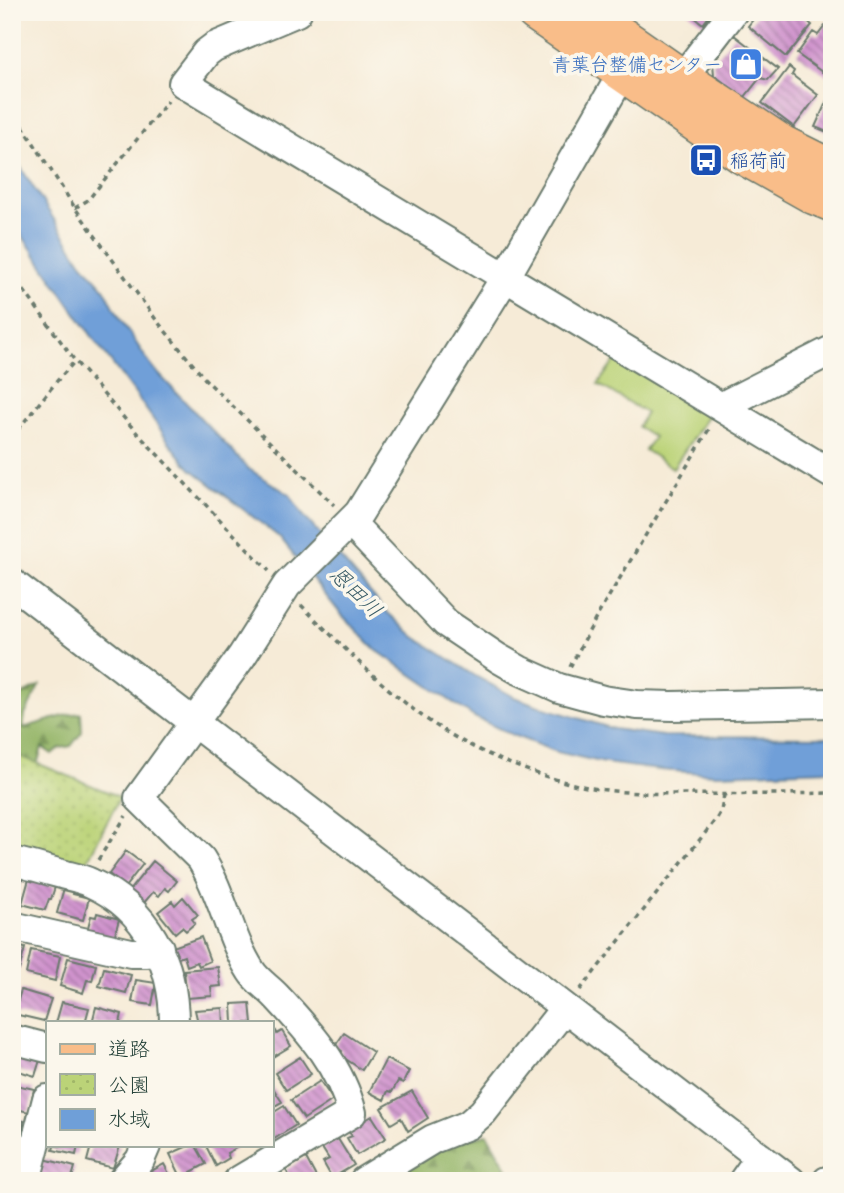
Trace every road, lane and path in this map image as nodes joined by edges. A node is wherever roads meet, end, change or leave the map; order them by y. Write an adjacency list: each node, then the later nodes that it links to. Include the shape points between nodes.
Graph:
1 (535, 12): 5 (main road)
2 (587, 12): 5 (main road)
3 (733, 12): 6 (street)
4 (296, 13): 7 (street, via 214,47)
5 (632, 62): 6 (main road); 10 (main road, via 741,155); 13 (street)
6 (682, 78): 9 (main road, via 782,144)
7 (183, 83): 11 (path, via 88,200); 13 (street)
8 (12, 109): 11 (path)
9 (832, 169)
10 (832, 203)
11 (75, 208): 19 (path, via 205,379)
12 (12, 274): 15 (path)
13 (505, 278): 16 (street); 19 (street)
14 (832, 350): 16 (street)
15 (75, 361): 17 (path); 21 (path, via 137,433)
16 (726, 404): 18 (street); 22 (path, via 596,618)
17 (12, 437)
18 (832, 474)
19 (349, 524): 21 (street); 22 (street, via 446,623 498,658)
20 (12, 583): 24 (street)
21 (286, 587): 24 (street); 26 (path, via 390,691 451,735 489,755 578,785 656,794)
22 (559, 688): 23 (street, via 637,705)
23 (832, 703)
24 (194, 722): 27 (street); 32 (street)
25 (832, 793): 26 (path)
26 (724, 795): 32 (path, via 717,818)
27 (133, 807): 29 (path); 39 (street, via 201,859 253,974 308,1031 348,1097 352,1113)
28 (12, 861): 31 (street, via 90,882 119,899)
29 (95, 866)
30 (12, 926): 31 (street, via 131,953)
31 (159, 948): 33 (street, via 172,989)
32 (565, 1007): 38 (street); 43 (street, via 468,1125 433,1139)
33 (174, 1021)
34 (12, 1039): 35 (street)
35 (46, 1048)
36 (46, 1103): 40 (street)
37 (145, 1148): 41 (street)
38 (760, 1157): 44 (street); 45 (street)
39 (263, 1164): 42 (street)
40 (26, 1181)
41 (122, 1181)
42 (238, 1181)
43 (364, 1181)
44 (743, 1181)
45 (791, 1181)

